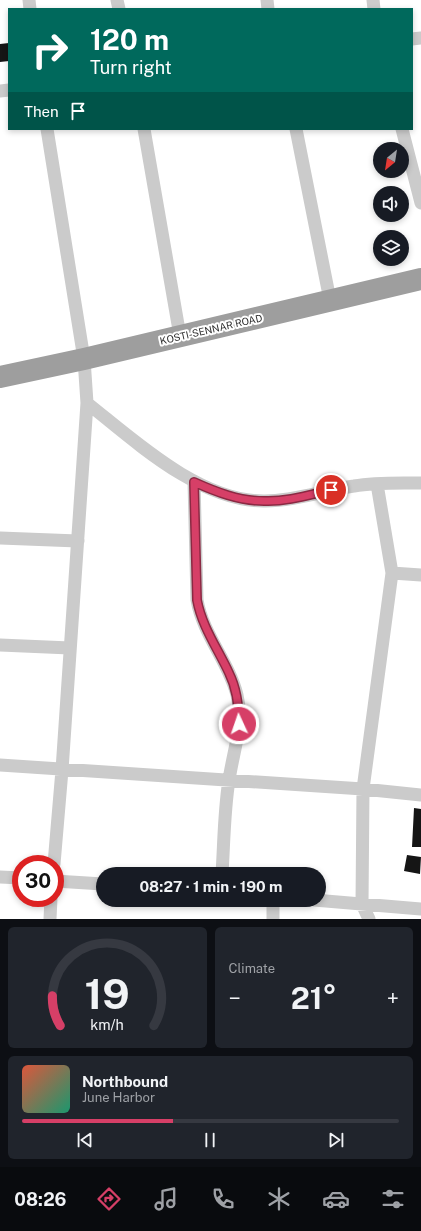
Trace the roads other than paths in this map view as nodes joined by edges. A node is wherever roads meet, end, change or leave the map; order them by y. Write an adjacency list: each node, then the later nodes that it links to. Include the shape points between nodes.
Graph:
1 (47, 130): 9 (street)
2 (144, 130): 8 (street)
3 (296, 130): 7 (street)
4 (402, 130): 5 (street)
5 (421, 203)
6 (421, 279): 7 (highway, KOSTI-SENNAR ROAD)
7 (330, 300): 8 (highway, KOSTI-SENNAR ROAD)
8 (180, 336): 9 (highway, KOSTI-SENNAR ROAD)
9 (84, 359): 10 (highway, KOSTI-SENNAR ROAD); 11 (street)
10 (0, 377)
11 (88, 403): 12 (street, via 142,447); 16 (street)
12 (194, 482): 14 (street, via 218,493 264,502); 23 (street, via 199,611 208,634 230,674 237,696 239,724)
13 (421, 483): 14 (street)
14 (377, 484): 17 (street)
15 (0, 538): 16 (street)
16 (78, 541): 20 (street)
17 (392, 573): 18 (street); 24 (street)
18 (421, 575)
19 (0, 645): 20 (street)
20 (70, 648): 22 (street)
21 (0, 765): 22 (street)
22 (62, 770): 23 (street); 26 (street)
23 (229, 780): 24 (street); 27 (street)
24 (363, 789): 25 (street); 33 (street)
25 (421, 795)
26 (55, 855)
27 (223, 867)
28 (0, 877): 29 (street)
29 (12, 878)
30 (64, 882): 31 (street)
31 (96, 884)
32 (326, 901): 33 (street)
33 (362, 904): 36 (street); 39 (street)
34 (51, 907): 37 (street)
35 (273, 907): 38 (street)
36 (421, 909)
37 (50, 919)
38 (273, 919)
39 (368, 919)

